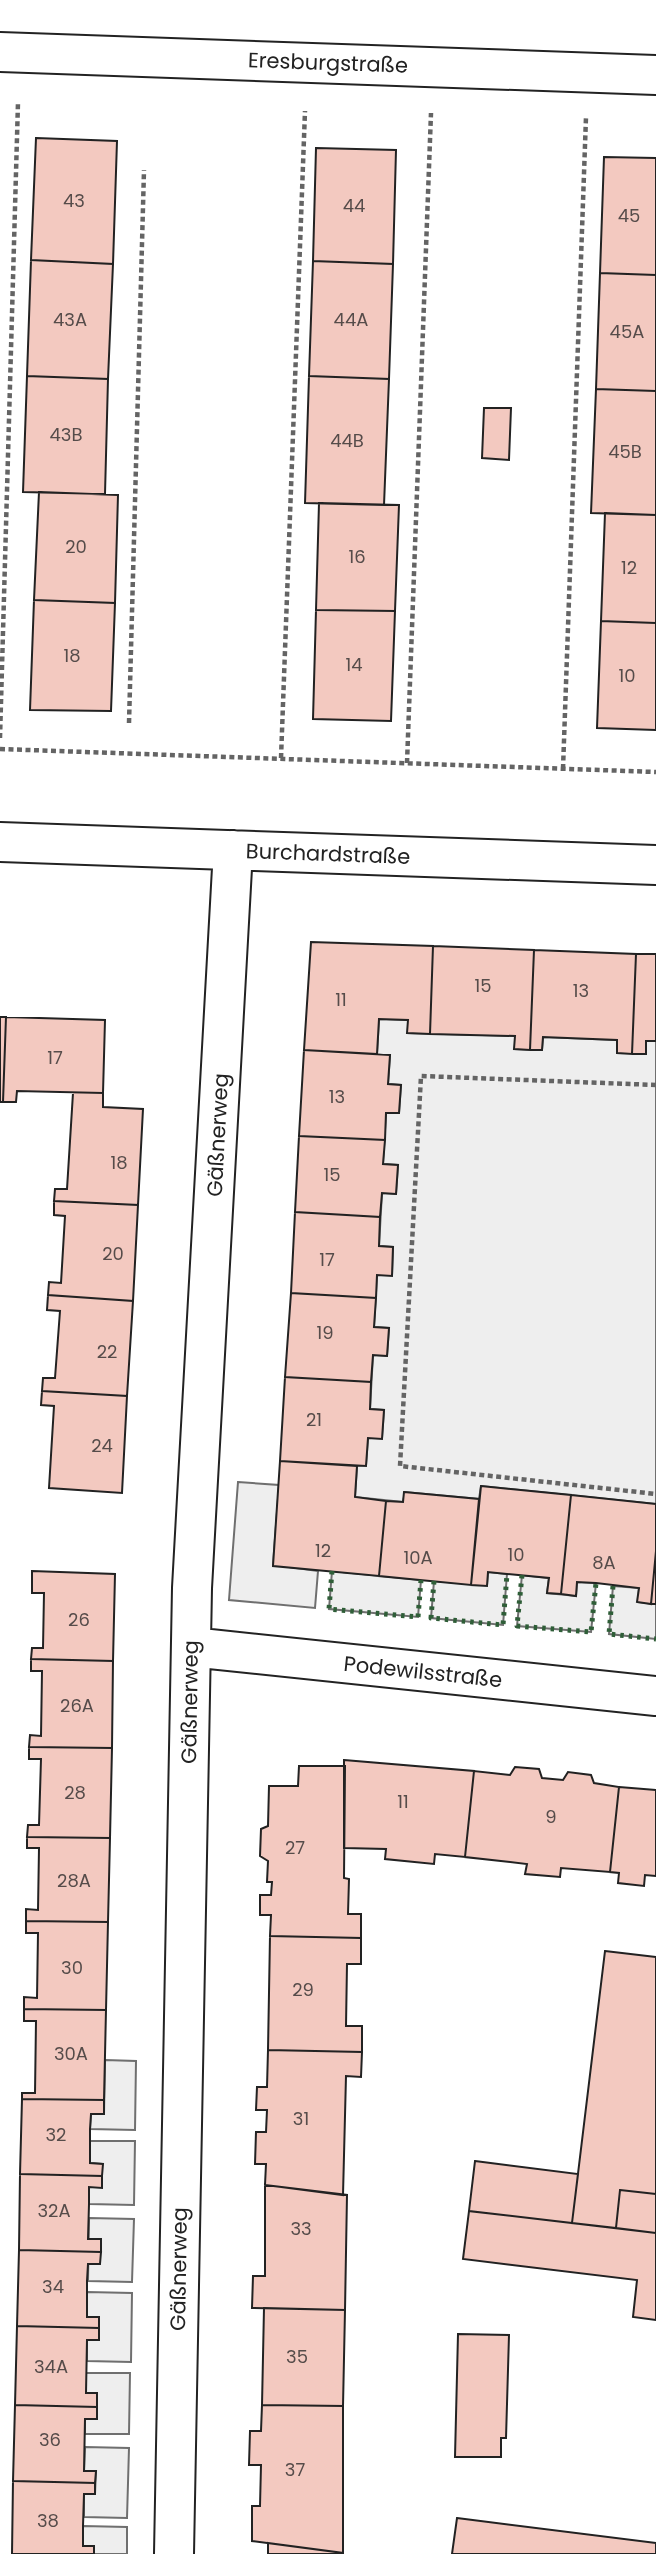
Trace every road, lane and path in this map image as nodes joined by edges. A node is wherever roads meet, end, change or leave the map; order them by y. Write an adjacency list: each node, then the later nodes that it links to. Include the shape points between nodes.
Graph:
1 (0, 52): 2 (street, Eresburgstraße)
2 (656, 75)
3 (18, 102): 9 (path)
4 (305, 111): 11 (path)
5 (431, 113): 12 (path)
6 (586, 117): 13 (path)
7 (144, 170): 8 (path)
8 (129, 723)
9 (0, 738)
10 (0, 749): 11 (path)
11 (281, 758): 12 (path)
12 (407, 763): 13 (path)
13 (563, 769): 14 (path)
14 (656, 772)
15 (0, 842): 16 (street, Burchardstraße)
16 (233, 850): 17 (street, Burchardstraße); 20 (street, Gäßnerweg)
17 (656, 865)
18 (656, 1085): 19 (path, via 421,1076 400,1466)
19 (656, 1494)
20 (191, 1647): 21 (street, Podewilsstraße); 22 (street, Gäßnerweg)
21 (656, 1696)
22 (174, 2554)

